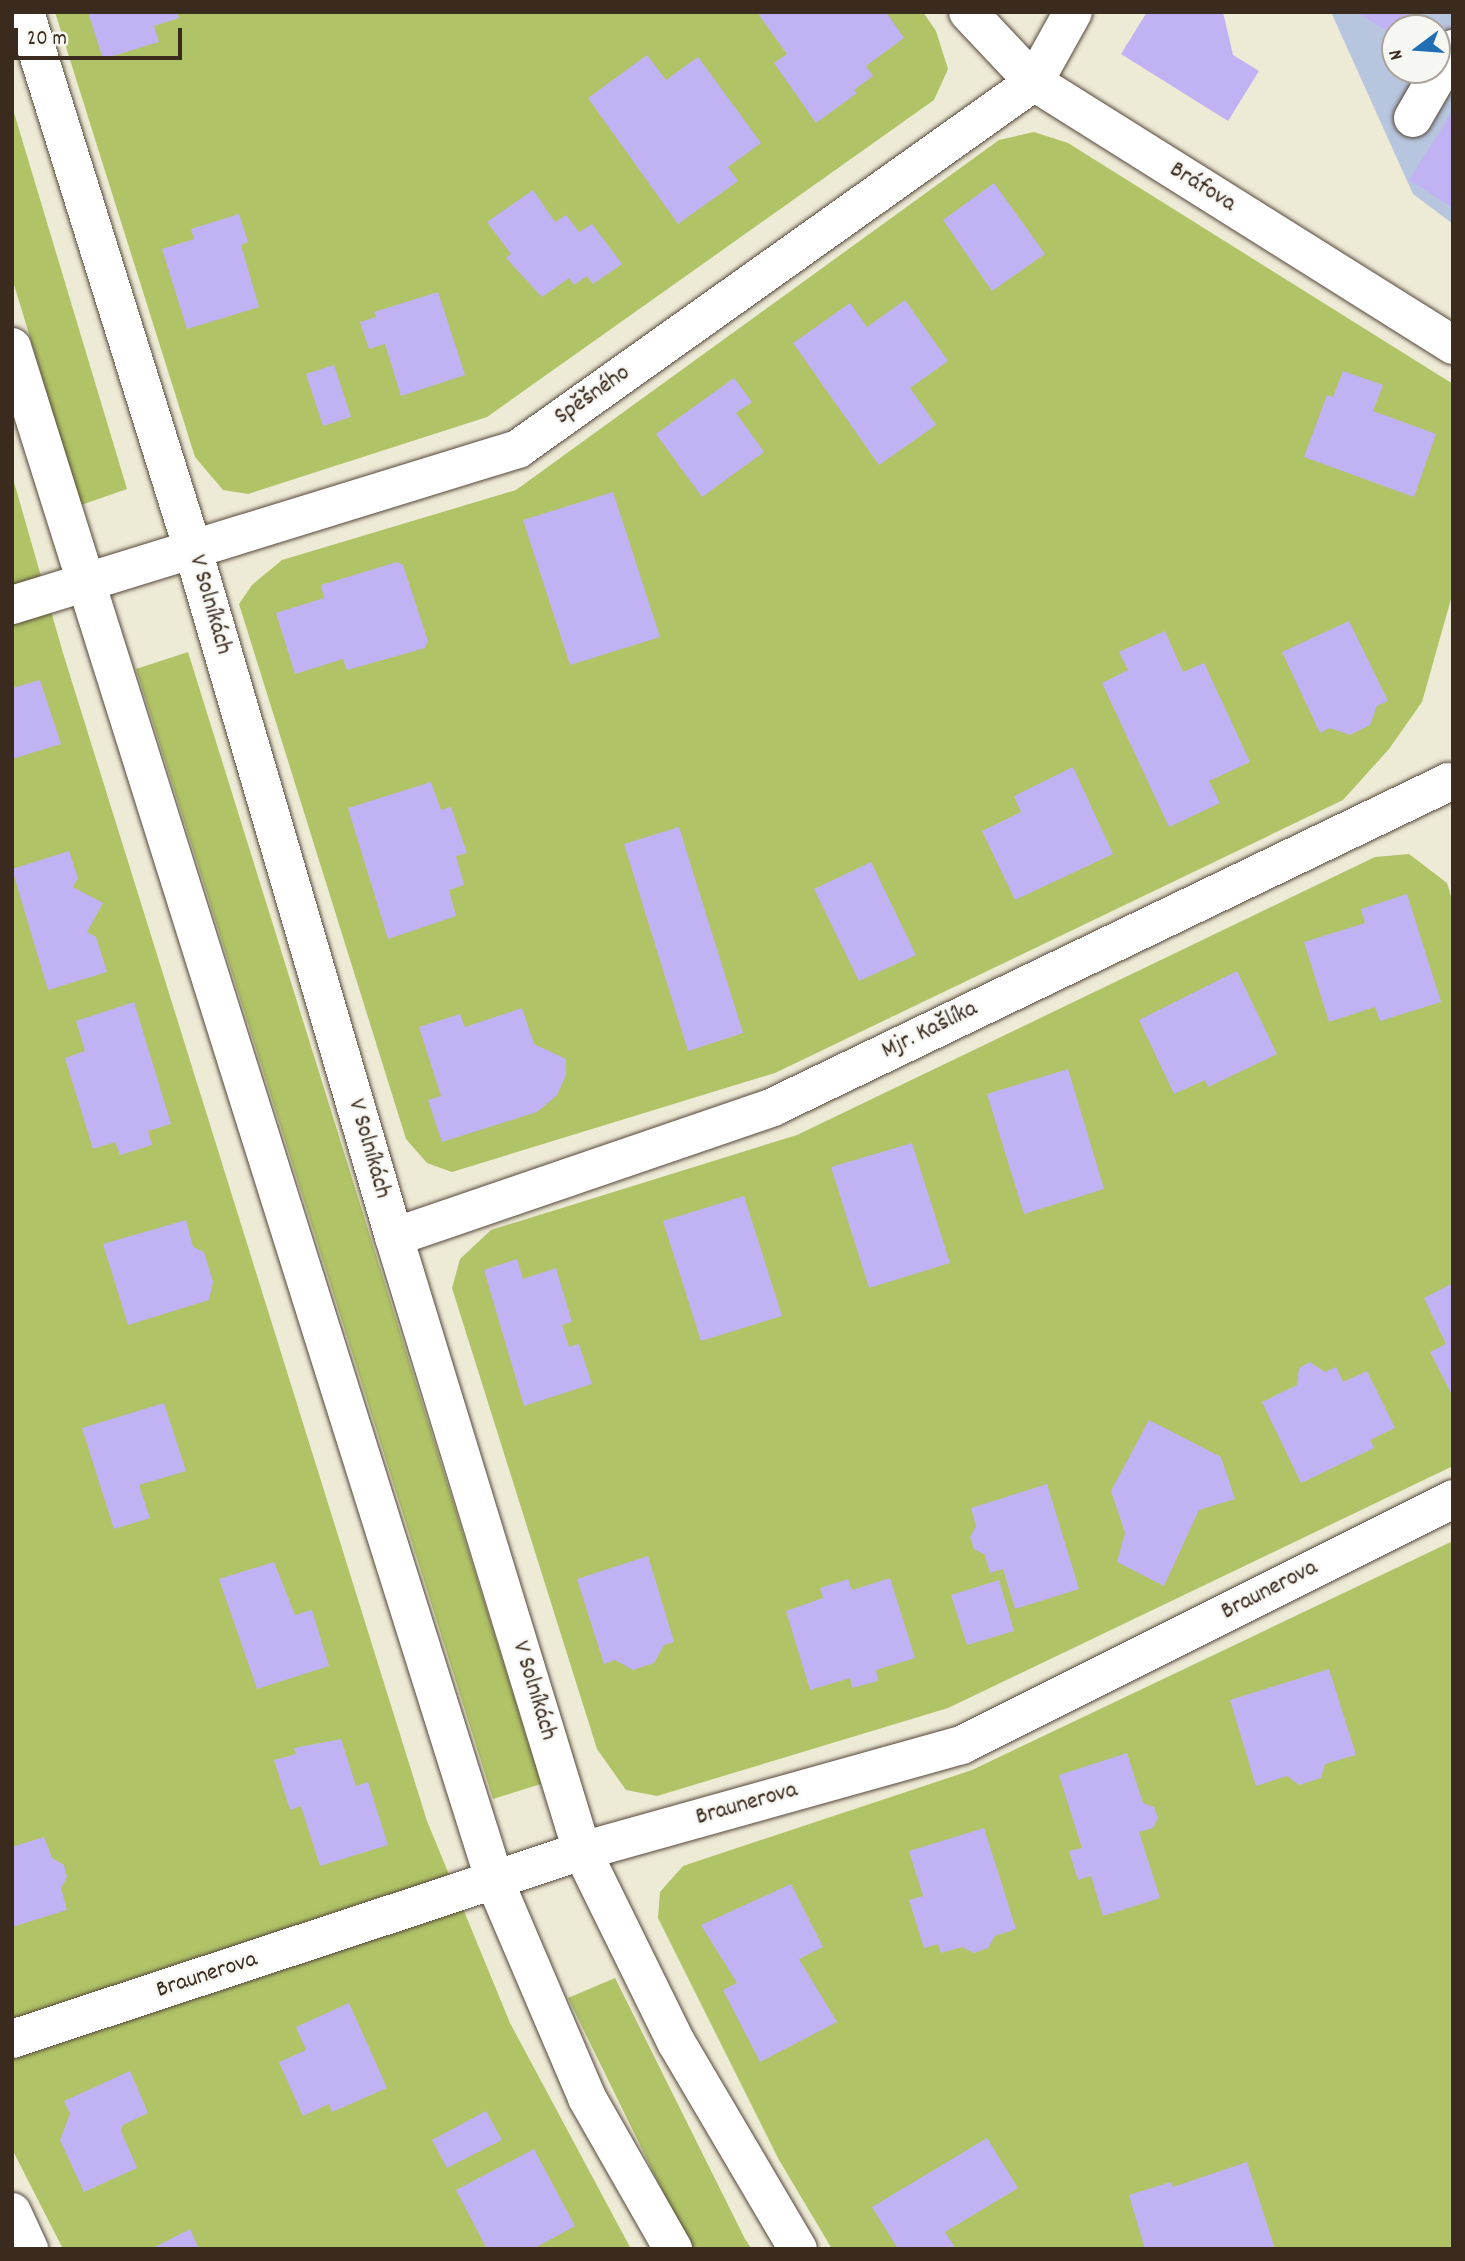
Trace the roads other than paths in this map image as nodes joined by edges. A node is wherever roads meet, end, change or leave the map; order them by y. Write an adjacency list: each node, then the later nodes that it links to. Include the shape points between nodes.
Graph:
1 (25, 12): 9 (street, V Solníkách)
2 (968, 12): 5 (street, Bráfova)
3 (1073, 12): 5 (street, Spěšného)
4 (1453, 49): 6 (street)
5 (1034, 82): 7 (street, Bráfova); 9 (street, Spěšného, via 518,449)
6 (1413, 118)
7 (1453, 345)
8 (12, 347): 10 (street)
9 (193, 550): 10 (street, Spěšného); 13 (street, V Solníkách)
10 (86, 582): 11 (street, Spěšného); 16 (street)
11 (12, 605)
12 (1451, 782): 13 (street, Mjr. Kašlíka, via 773,1107)
13 (394, 1237): 15 (street, V Solníkách)
14 (1453, 1499): 15 (street, Braunerova, via 962,1745)
15 (582, 1851): 16 (street, Braunerova); 21 (street, V Solníkách, via 676,2042)
16 (495, 1882): 17 (street, Braunerova); 20 (street, via 587,2098)
17 (12, 2039)
18 (12, 2212): 19 (street)
19 (29, 2249)
20 (673, 2249)
21 (798, 2249)

